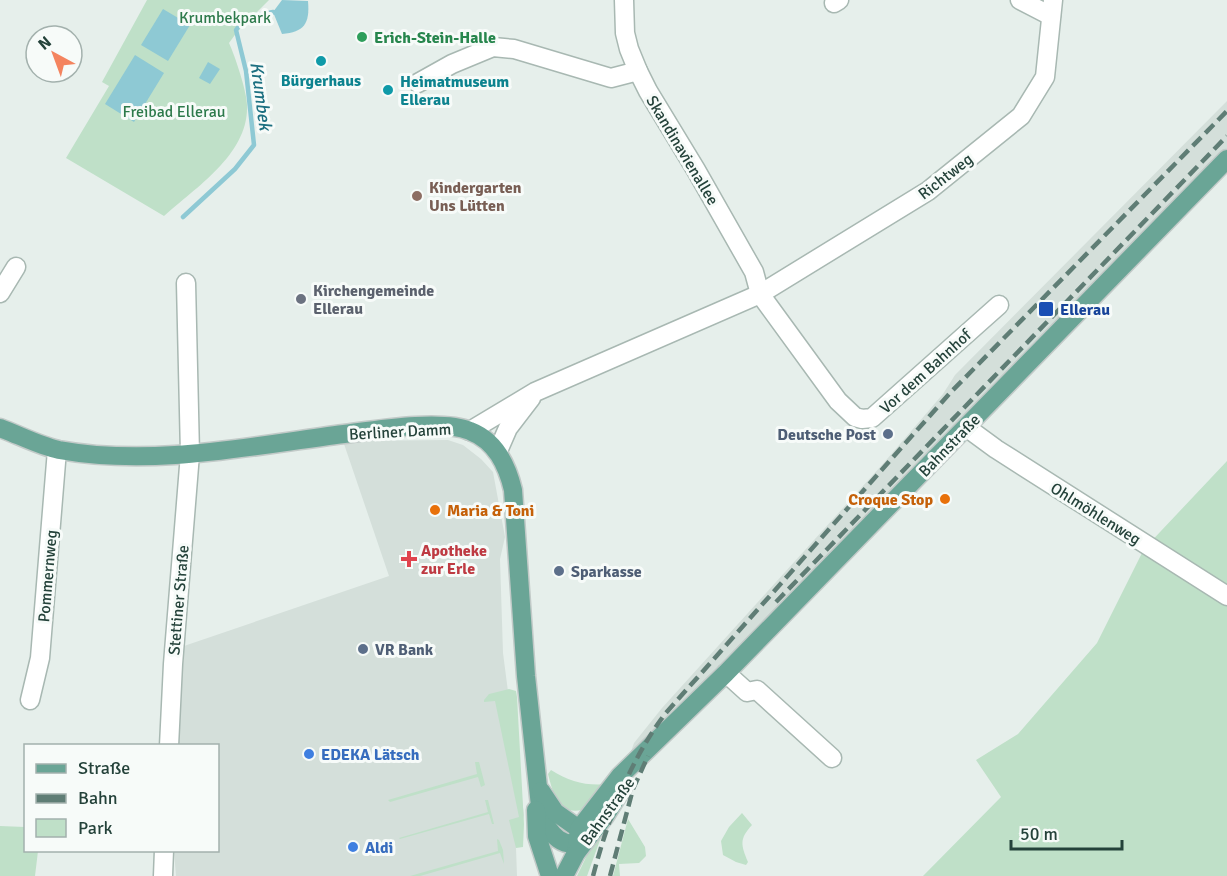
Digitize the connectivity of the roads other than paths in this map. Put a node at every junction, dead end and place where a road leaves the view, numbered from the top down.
1 (624, 0) edge
2 (1020, 0) edge
3 (1052, 8) edge
4 (638, 70) junction
5 (418, 83) dead end
6 (1227, 159) edge
7 (16, 267) dead end
8 (186, 283) dead end
9 (0, 293) edge
10 (760, 294) junction
11 (999, 305) dead end
12 (536, 392) junction
13 (966, 427) junction
14 (0, 428) edge
15 (470, 431) junction
16 (57, 450) junction
17 (498, 451) junction
18 (190, 454) junction
19 (1227, 596) edge
20 (726, 673) junction
21 (30, 700) dead end
22 (169, 744) edge
23 (832, 758) dead end
24 (537, 784) junction
25 (580, 841) junction
26 (164, 852) edge
27 (163, 876) edge
28 (550, 876) edge
29 (564, 876) edge

1 - 4 street, Skandinavienallee
2 - 3 street
3 - 10 street, Richtweg
4 - 5 street
4 - 10 street, Skandinavienallee
6 - 13 main road, Bahnstraße
7 - 9 street
8 - 18 street, Stettiner Straße
10 - 11 street, Vor dem Bahnhof
10 - 12 street, Richtweg
12 - 15 street, Richtweg
12 - 17 street
13 - 19 street, Ohlmöhlenweg
13 - 20 main road, Bahnstraße
14 - 16 main road, Berliner Damm
15 - 17 main road, Berliner Damm
15 - 18 main road, Berliner Damm
16 - 18 main road, Berliner Damm
16 - 21 street, Pommernweg
17 - 24 main road, Berliner Damm
18 - 22 street, Stettiner Straße
20 - 23 street
20 - 25 main road, Bahnstraße
24 - 25 main road, Berliner Damm
24 - 28 main road
25 - 29 main road, Bahnstraße
26 - 27 street

